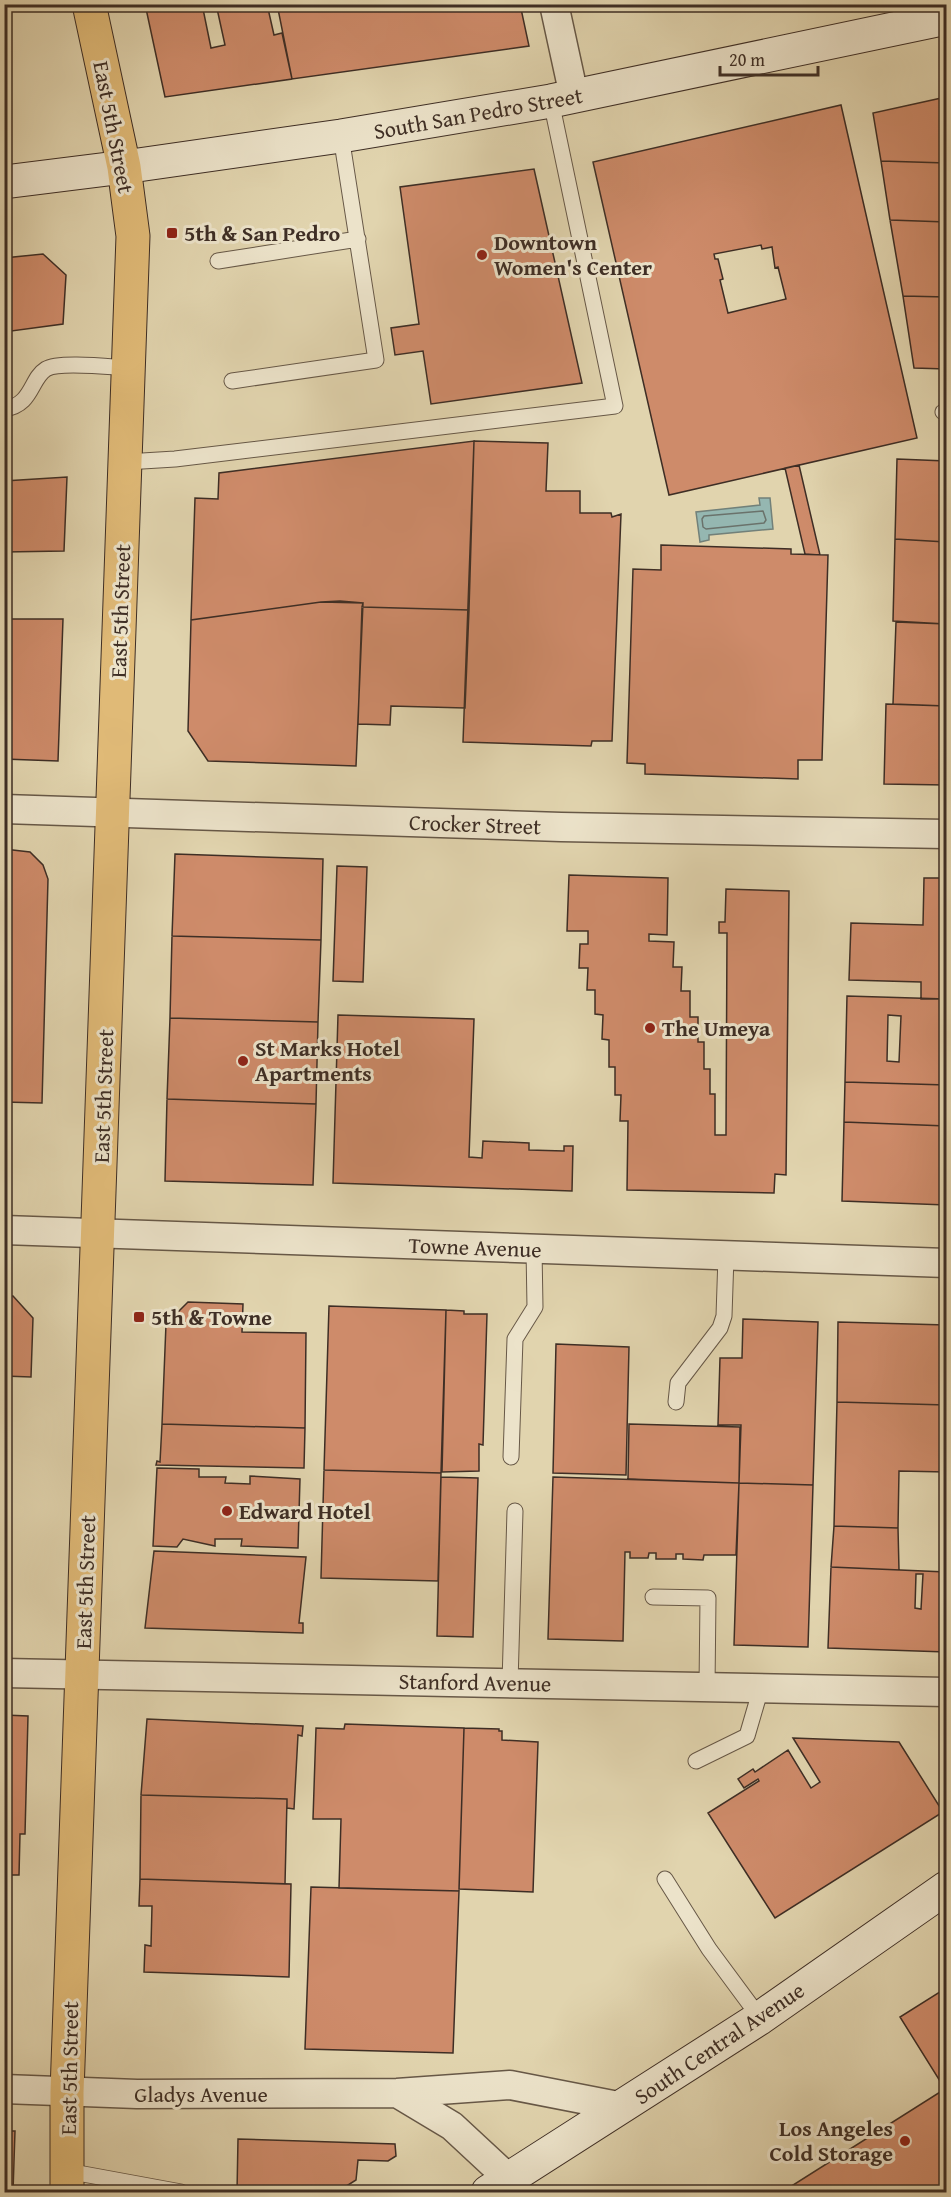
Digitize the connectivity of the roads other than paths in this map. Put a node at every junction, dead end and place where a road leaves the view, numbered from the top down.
1 (89, 4) edge
2 (554, 4) edge
3 (946, 18) edge
4 (562, 99) junction
5 (341, 136) junction
6 (124, 167) junction
7 (4, 182) edge
8 (358, 239) junction
9 (218, 261) dead end
10 (129, 368) junction
11 (232, 381) dead end
12 (4, 409) edge
13 (126, 462) junction
14 (4, 809) edge
15 (113, 812) junction
16 (946, 834) edge
17 (4, 1230) edge
18 (98, 1234) junction
19 (534, 1249) junction
20 (726, 1256) junction
21 (946, 1263) edge
22 (676, 1402) dead end
23 (512, 1457) dead end
24 (515, 1510) dead end
25 (653, 1597) dead end
26 (4, 1673) edge
27 (82, 1675) junction
28 (510, 1683) junction
29 (707, 1687) junction
30 (761, 1688) junction
31 (946, 1692) edge
32 (696, 1761) dead end
33 (665, 1879) dead end
34 (946, 1888) edge
35 (760, 2018) junction
36 (4, 2089) edge
37 (67, 2092) junction
38 (398, 2093) junction
39 (623, 2107) junction
40 (67, 2182) edge
41 (499, 2186) edge
42 (182, 2193) edge

1 - 6 main road, East 5th Street
2 - 4 street
3 - 4 main road, South San Pedro Street
4 - 5 main road, South San Pedro Street
4 - 13 lane
5 - 6 main road, South San Pedro Street
5 - 8 lane
6 - 7 main road, South San Pedro Street
6 - 10 main road, East 5th Street
8 - 9 lane
8 - 11 lane
10 - 12 lane
10 - 13 main road, East 5th Street
13 - 15 main road, East 5th Street
14 - 15 street, Crocker Street
15 - 16 street, Crocker Street
15 - 18 main road, East 5th Street
17 - 18 street, Towne Avenue
18 - 19 street, Towne Avenue
18 - 27 main road, East 5th Street
19 - 20 street, Towne Avenue
19 - 23 lane
20 - 21 street, Towne Avenue
20 - 22 lane
24 - 28 lane
25 - 29 lane
26 - 27 street, Stanford Avenue
27 - 28 street, Stanford Avenue
27 - 37 main road, East 5th Street
28 - 29 street, Stanford Avenue
29 - 30 street, Stanford Avenue
30 - 31 street, Stanford Avenue
30 - 32 lane
33 - 35 lane
34 - 35 main road, South Central Avenue
35 - 39 main road, South Central Avenue
36 - 37 street, Gladys Avenue
37 - 38 street, Gladys Avenue
37 - 40 main road, East 5th Street
38 - 39 street, Gladys Avenue
38 - 41 street
39 - 41 main road, South Central Avenue
40 - 42 lane

